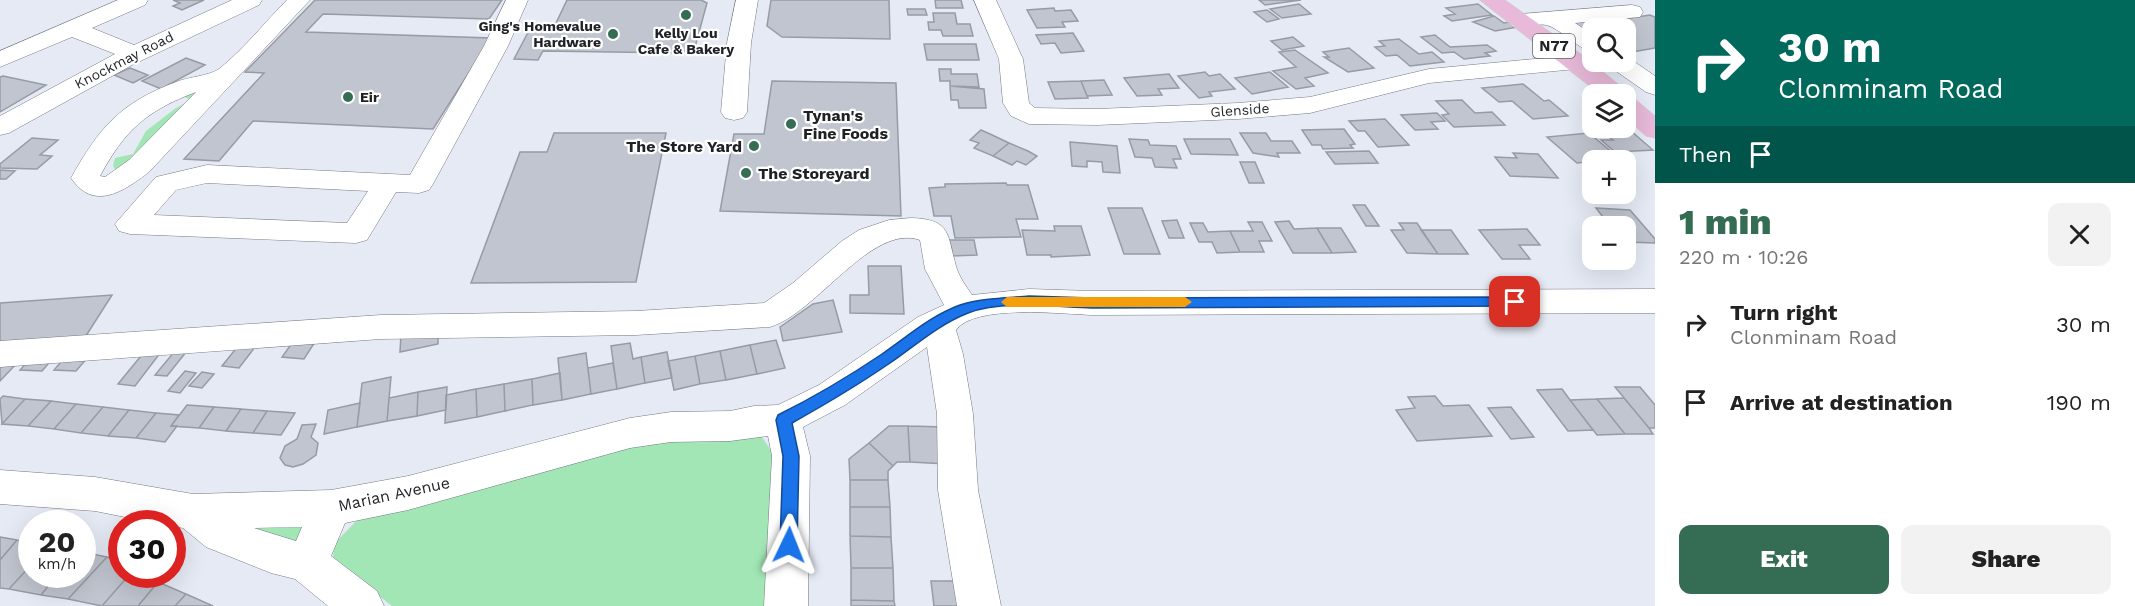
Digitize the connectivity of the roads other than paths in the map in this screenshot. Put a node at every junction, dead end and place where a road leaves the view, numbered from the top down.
1 (137, 0) edge
2 (299, 0) edge
3 (517, 0) edge
4 (747, 0) edge
5 (985, 0) edge
6 (1491, 0) edge
7 (245, 3) edge
8 (1655, 5) edge
9 (1554, 6) edge
10 (1638, 6) edge
11 (282, 18) junction
12 (1520, 21) junction
13 (72, 28) junction
14 (1582, 51) edge
15 (1582, 53) edge
16 (134, 54) junction
17 (1582, 54) edge
18 (0, 60) edge
19 (226, 76) junction
20 (1639, 110) edge
21 (734, 112) dead end
22 (0, 127) edge
23 (1655, 130) edge
24 (388, 182) junction
25 (1655, 301) edge
26 (954, 313) junction
27 (0, 354) edge
28 (783, 420) junction
29 (0, 487) edge
30 (331, 508) junction
31 (194, 512) junction
32 (307, 563) junction
33 (362, 606) edge
34 (786, 606) edge
35 (979, 606) edge

1 - 13 street
2 - 11 street
3 - 24 street
4 - 21 street
5 - 17 street, Glenside
6 - 12 main road, N77
7 - 11 street
7 - 16 street, Knockmay Road
8 - 10 street
9 - 10 street
9 - 12 street
9 - 14 street
11 - 19 street
12 - 15 main road, N77
13 - 16 street
13 - 18 street
16 - 22 street, Knockmay Road
19 - 19 street
20 - 23 main road
24 - 24 street
25 - 26 street
26 - 27 street
26 - 28 street
26 - 35 street
28 - 30 street, Marian Avenue
28 - 34 street
29 - 31 street, Marian Avenue
30 - 31 street, Marian Avenue
30 - 32 street
31 - 32 street
32 - 33 street

